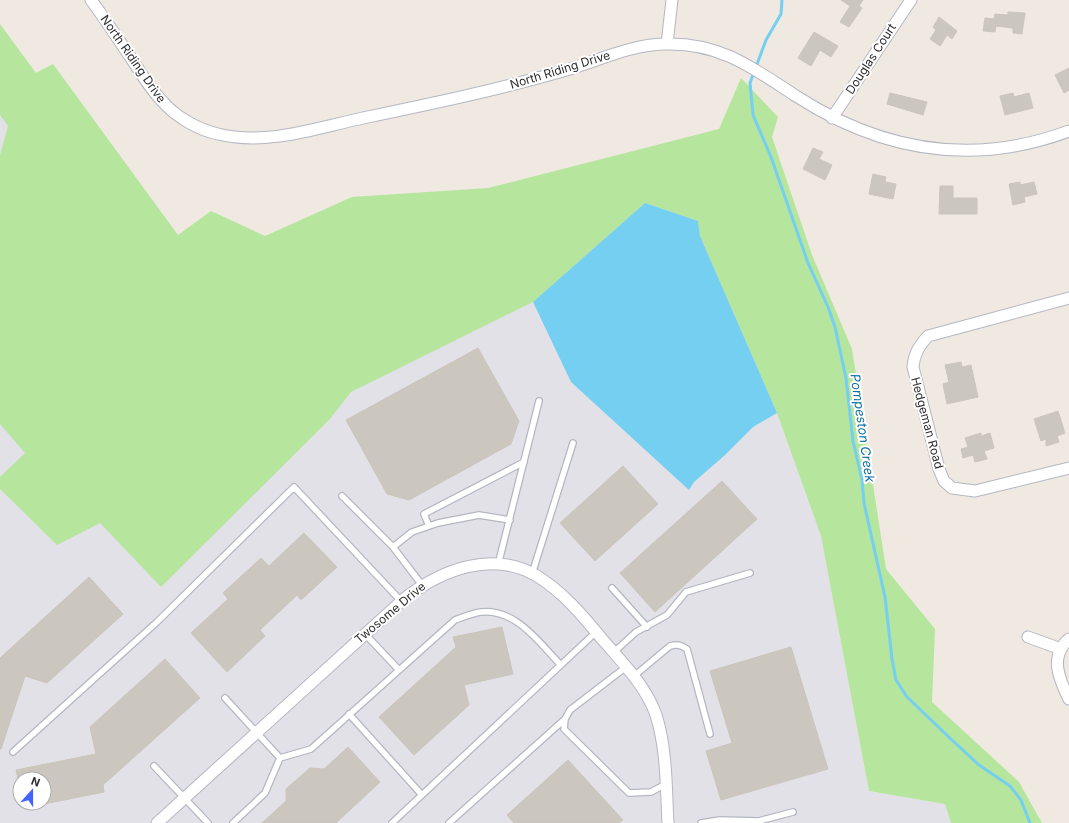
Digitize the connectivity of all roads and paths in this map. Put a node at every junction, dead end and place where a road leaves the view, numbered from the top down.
1 (92, 0) edge
2 (672, 0) edge
3 (911, 0) edge
4 (668, 44) junction
5 (832, 118) junction
6 (1069, 131) edge
7 (1069, 298) edge
8 (539, 401) dead end
9 (573, 443) dead end
10 (524, 462) junction
11 (1069, 468) edge
12 (342, 496) dead end
13 (510, 520) junction
14 (429, 526) junction
15 (393, 548) junction
16 (498, 565) junction
17 (750, 573) dead end
18 (532, 574) junction
19 (422, 585) junction
20 (612, 588) dead end
21 (401, 601) junction
22 (647, 627) junction
23 (596, 632) junction
24 (364, 634) junction
25 (1028, 637) dead end
26 (1069, 639) edge
27 (1061, 649) junction
28 (614, 652) junction
29 (561, 665) junction
30 (626, 667) junction
31 (399, 670) junction
32 (634, 676) junction
33 (225, 698) dead end
34 (1069, 699) edge
35 (349, 714) junction
36 (565, 718) junction
37 (256, 731) junction
38 (710, 734) dead end
39 (13, 752) dead end
40 (280, 758) junction
41 (154, 766) dead end
42 (666, 784) junction
43 (422, 795) junction
44 (184, 798) junction
45 (793, 812) dead end
46 (157, 823) edge
47 (208, 823) edge
48 (233, 823) edge
49 (392, 823) edge
50 (448, 823) edge
51 (668, 823) edge
52 (701, 823) edge

1 - 4 street, North Riding Drive
2 - 4 street
3 - 5 street, Douglas Court
4 - 5 street, North Riding Drive
5 - 6 street, North Riding Drive
7 - 11 street, Hedgeman Road
8 - 10 lane
9 - 18 lane
10 - 13 lane
10 - 14 lane
12 - 15 lane
13 - 14 lane
13 - 16 lane
14 - 15 lane
15 - 19 lane
16 - 18 street, Twosome Drive
16 - 19 street, Twosome Drive
17 - 22 lane
18 - 23 street, Twosome Drive
19 - 21 street, Twosome Drive
20 - 22 lane
21 - 24 street, Twosome Drive
21 - 39 lane
22 - 28 lane
23 - 28 street, Twosome Drive
23 - 29 lane
24 - 31 lane
24 - 37 street, Twosome Drive
25 - 27 street
26 - 27 street
27 - 34 street
28 - 30 street, Twosome Drive
29 - 31 lane
29 - 43 lane
30 - 32 street, Twosome Drive
30 - 36 lane
31 - 35 lane
32 - 38 lane
32 - 42 street, Twosome Drive
33 - 37 lane
35 - 40 lane
35 - 43 lane
36 - 42 lane
36 - 50 lane
37 - 40 lane
37 - 44 street, Twosome Drive
40 - 48 lane
41 - 44 lane
42 - 51 street, Twosome Drive
43 - 49 lane
44 - 46 street, Twosome Drive
44 - 47 lane
45 - 52 lane

